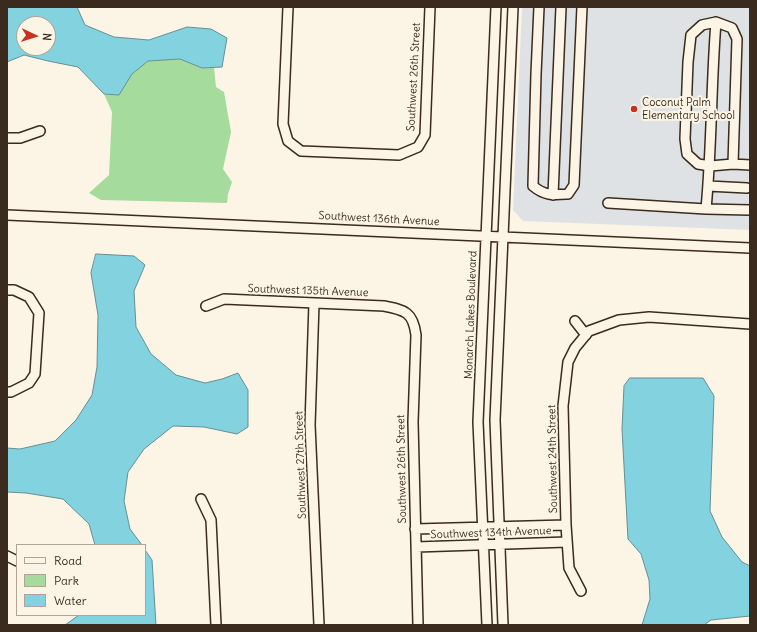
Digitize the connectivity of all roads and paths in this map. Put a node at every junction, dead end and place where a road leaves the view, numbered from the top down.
1 (288, 7) edge
2 (430, 7) edge
3 (496, 7) edge
4 (513, 7) edge
5 (539, 7) edge
6 (561, 7) edge
7 (582, 7) edge
8 (716, 22) junction
9 (40, 130) dead end
10 (7, 138) edge
11 (733, 164) junction
12 (750, 165) edge
13 (710, 166) junction
14 (708, 186) junction
15 (747, 188) dead end
16 (553, 195) junction
17 (608, 203) dead end
18 (706, 209) junction
19 (750, 210) edge
20 (7, 215) edge
21 (486, 236) junction
22 (502, 236) junction
23 (750, 248) edge
24 (7, 290) edge
25 (314, 304) junction
26 (206, 306) dead end
27 (409, 315) joint
28 (575, 321) dead end
29 (750, 324) edge
30 (587, 333) junction
31 (7, 392) edge
32 (201, 500) dead end
33 (566, 525) junction
34 (500, 527) junction
35 (483, 528) junction
36 (415, 529) junction
37 (567, 542) junction
38 (500, 544) junction
39 (483, 545) junction
40 (416, 547) junction
41 (7, 556) edge
42 (16, 560) edge
43 (581, 591) dead end
44 (216, 625) edge
45 (318, 625) edge
46 (418, 625) edge
47 (487, 625) edge
48 (503, 625) edge

1 - 2 street, Southwest 26th Street
3 - 21 street, Monarch Lakes Boulevard
4 - 22 street
5 - 16 street
6 - 16 street
7 - 16 street
8 - 11 street
8 - 13 street
8 - 13 street
9 - 10 street
11 - 12 street
11 - 13 street
13 - 14 street
14 - 15 street
14 - 18 street
17 - 18 street
18 - 19 street
20 - 21 street, Southwest 136th Avenue
21 - 22 street, Southwest 136th Avenue
21 - 35 street, Monarch Lakes Boulevard
22 - 23 street, Southwest 136th Avenue
22 - 34 street
24 - 31 street
25 - 26 street, Southwest 135th Avenue
25 - 27 street, Southwest 135th Avenue
25 - 45 street, Southwest 27th Street
27 - 36 street, Southwest 26th Street
28 - 30 street
29 - 30 street
30 - 33 street, Southwest 24th Street
32 - 44 street
33 - 34 street, Southwest 134th Avenue
33 - 37 street, Southwest 24th Street
34 - 35 street, Southwest 134th Avenue
34 - 38 street
35 - 36 street, Southwest 134th Avenue
35 - 39 street, Monarch Lakes Boulevard
36 - 40 street, Southwest 26th Street
37 - 38 street, Southwest 134th Avenue
37 - 43 street, Southwest 24th Street
38 - 39 street, Southwest 134th Avenue
38 - 48 street
39 - 40 street, Southwest 134th Avenue
39 - 47 street, Monarch Lakes Boulevard
40 - 46 street, Southwest 26th Street
41 - 42 street

